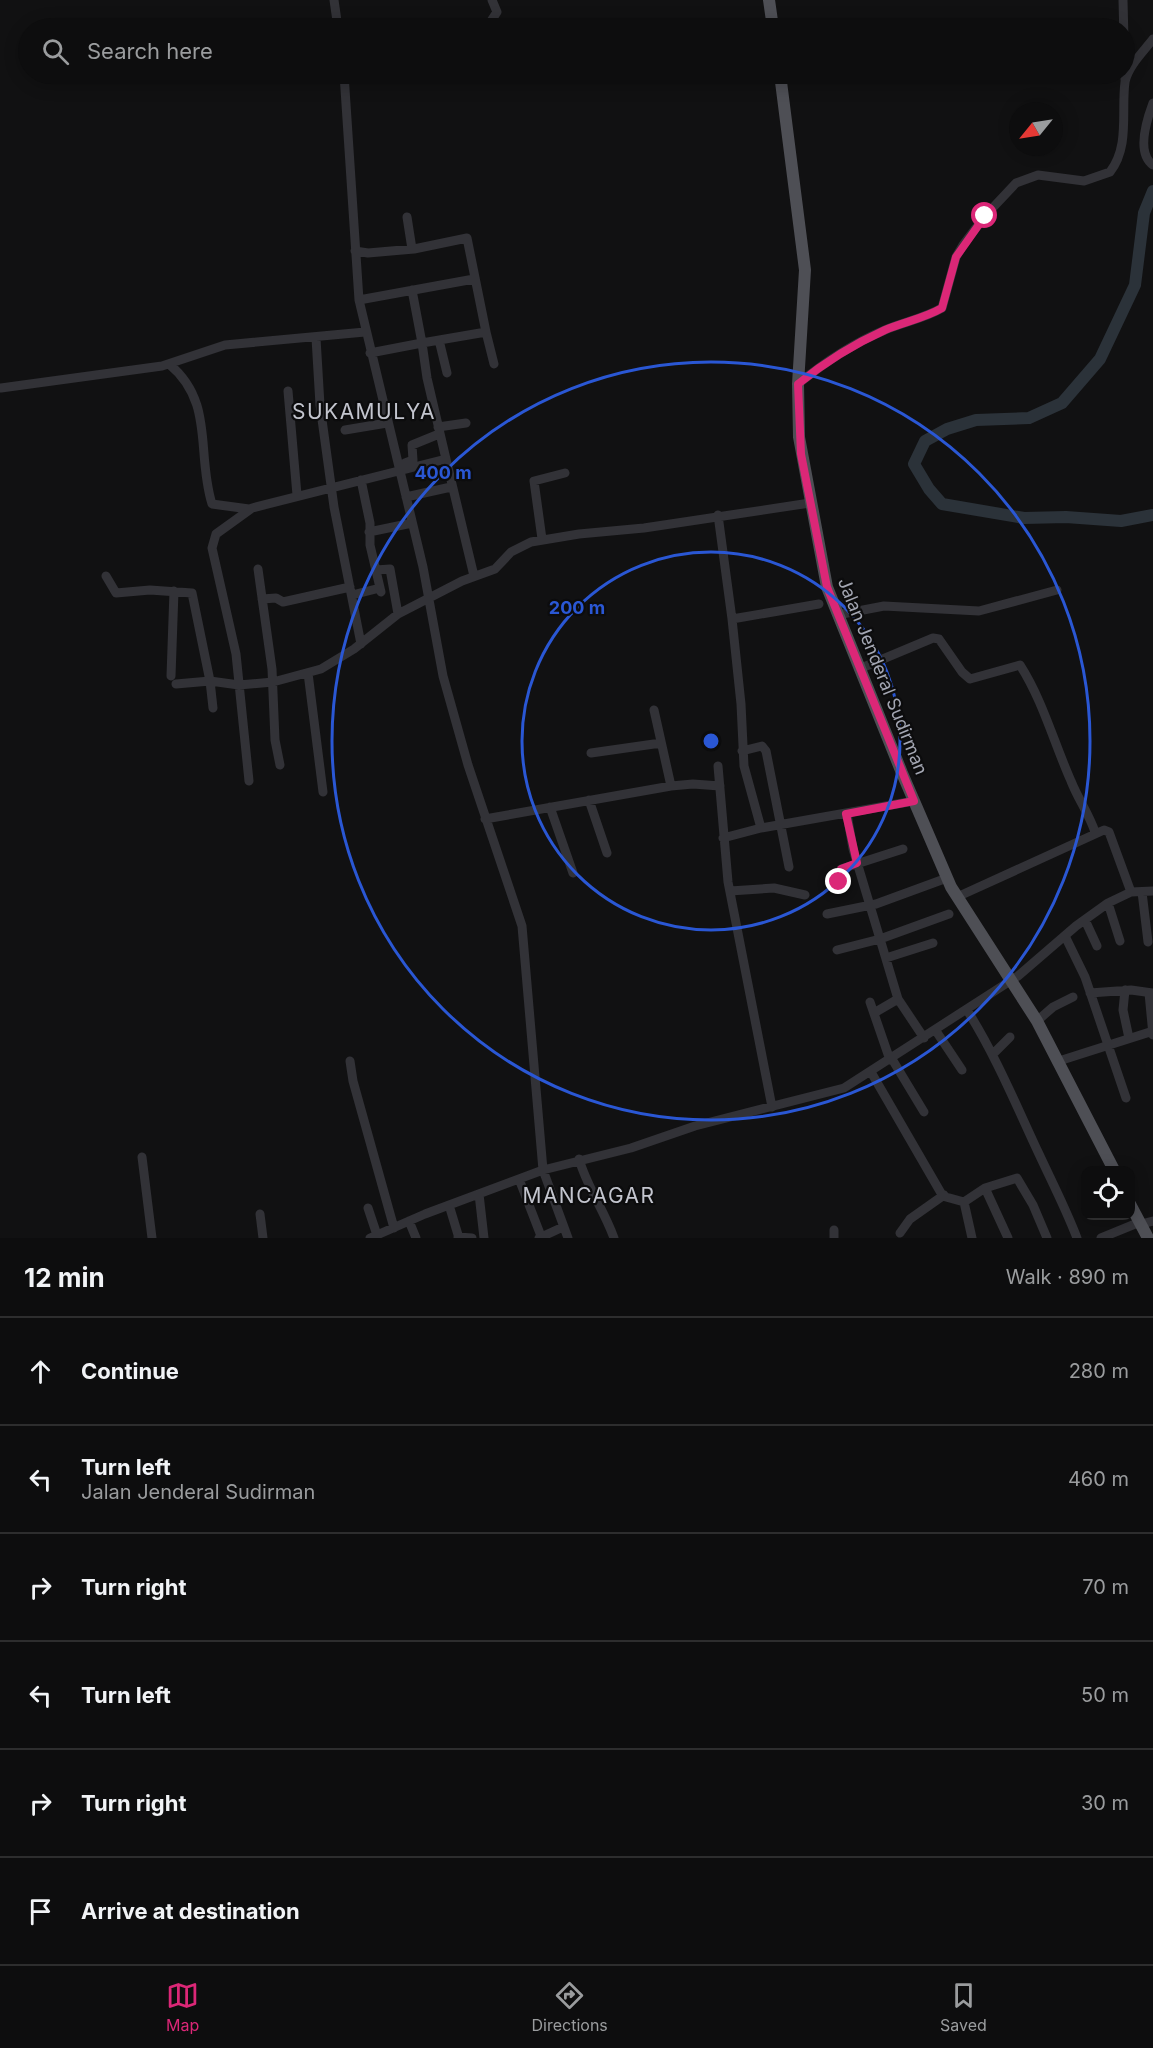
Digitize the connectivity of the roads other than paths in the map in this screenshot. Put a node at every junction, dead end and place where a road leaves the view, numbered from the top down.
1 (334, 0) edge
2 (492, 0) edge
3 (769, 0) edge
4 (1123, 0) edge
5 (337, 18) edge
6 (493, 18) edge
7 (772, 18) edge
8 (1123, 18) edge
9 (1153, 39) edge
10 (1135, 62) edge
11 (345, 84) edge
12 (781, 84) edge
13 (1125, 84) edge
14 (1153, 103) edge
15 (1153, 165) edge
16 (407, 217) dead end
17 (411, 249) junction
18 (355, 251) junction
19 (474, 279) junction
20 (412, 290) junction
21 (358, 300) junction
22 (365, 332) junction
23 (486, 332) junction
24 (316, 338) junction
25 (439, 340) junction
26 (422, 343) junction
27 (370, 353) junction
28 (169, 364) junction
29 (494, 364) dead end
30 (447, 373) dead end
31 (798, 384) junction
32 (1, 388) edge
33 (288, 391) dead end
34 (387, 423) junction
35 (466, 423) dead end
36 (345, 430) dead end
37 (439, 430) junction
38 (446, 459) junction
39 (401, 470) junction
40 (565, 473) dead end
41 (361, 480) junction
42 (332, 486) junction
43 (451, 487) junction
44 (297, 495) junction
45 (406, 497) junction
46 (810, 503) junction
47 (249, 509) junction
48 (718, 516) junction
49 (412, 523) junction
50 (369, 532) junction
51 (542, 539) junction
52 (258, 569) dead end
53 (376, 570) junction
54 (106, 576) dead end
55 (474, 576) junction
56 (1057, 590) dead end
57 (174, 591) junction
58 (351, 591) junction
59 (429, 598) junction
60 (262, 599) junction
61 (819, 604) dead end
62 (398, 614) junction
63 (837, 615) junction
64 (732, 619) junction
65 (361, 644) junction
66 (859, 669) junction
67 (308, 673) junction
68 (210, 681) junction
69 (273, 682) junction
70 (239, 685) junction
71 (213, 708) dead end
72 (654, 710) dead end
73 (661, 743) junction
74 (742, 751) junction
75 (591, 753) dead end
76 (280, 765) dead end
77 (718, 766) dead end
78 (249, 781) dead end
79 (671, 786) junction
80 (720, 786) junction
81 (323, 792) dead end
82 (589, 800) junction
83 (914, 801) junction
84 (550, 807) junction
85 (846, 814) junction
86 (485, 819) junction
87 (779, 825) junction
88 (761, 828) junction
89 (1095, 832) junction
90 (723, 837) junction
91 (903, 849) dead end
92 (607, 853) dead end
93 (857, 863) junction
94 (789, 867) dead end
95 (573, 873) dead end
96 (947, 878) junction
97 (836, 883) dead end
98 (730, 891) junction
99 (1153, 891) edge
100 (1131, 892) junction
101 (1142, 892) junction
102 (805, 895) dead end
103 (957, 897) junction
104 (1108, 903) junction
105 (870, 904) junction
106 (827, 914) dead end
107 (950, 914) dead end
108 (1085, 920) junction
109 (1065, 936) junction
110 (880, 939) junction
111 (1120, 941) dead end
112 (1148, 942) dead end
113 (933, 943) dead end
114 (1097, 946) dead end
115 (837, 950) dead end
116 (886, 958) junction
117 (1012, 980) junction
118 (1125, 990) junction
119 (1089, 991) junction
120 (1151, 993) edge
121 (1073, 997) dead end
122 (898, 999) junction
123 (870, 1002) dead end
124 (967, 1010) junction
125 (874, 1013) junction
126 (1034, 1018) junction
127 (936, 1031) junction
128 (1153, 1032) edge
129 (1010, 1037) dead end
130 (924, 1038) junction
131 (1129, 1038) junction
132 (1109, 1045) junction
133 (992, 1050) junction
134 (891, 1060) junction
135 (350, 1061) dead end
136 (1059, 1061) junction
137 (962, 1070) dead end
138 (871, 1072) junction
139 (1126, 1098) dead end
140 (772, 1107) junction
141 (924, 1112) dead end
142 (142, 1156) dead end
143 (579, 1159) junction
144 (1112, 1166) edge
145 (543, 1170) junction
146 (519, 1179) junction
147 (985, 1188) junction
148 (479, 1194) junction
149 (944, 1195) junction
150 (964, 1202) junction
151 (449, 1205) junction
152 (368, 1208) dead end
153 (1135, 1209) edge
154 (260, 1214) dead end
155 (409, 1221) junction
156 (1145, 1223) edge
157 (563, 1227) junction
158 (394, 1228) junction
159 (900, 1233) dead end
160 (540, 1235) edge
161 (373, 1237) edge
162 (152, 1238) edge
163 (263, 1238) edge
164 (416, 1238) edge
165 (458, 1238) edge
166 (472, 1238) edge
167 (484, 1238) edge
168 (568, 1238) edge
169 (614, 1238) edge
170 (972, 1238) edge
171 (1008, 1238) edge
172 (1047, 1238) edge
173 (1077, 1238) edge
174 (1101, 1238) edge
175 (1148, 1238) edge

1 - 5 street
2 - 6 street
3 - 7 main road
4 - 8 street
9 - 10 street
11 - 18 street
12 - 31 main road, Jalan Jenderal Sudirman
13 - 31 street
14 - 15 street
16 - 17 street
17 - 18 street
17 - 19 street
18 - 21 street
19 - 20 street
19 - 23 street
20 - 21 street
20 - 26 street
21 - 22 street
22 - 24 street
22 - 27 street
23 - 25 street
23 - 29 street
24 - 28 street
24 - 42 street
25 - 26 street
25 - 30 street
26 - 27 street
26 - 37 street
27 - 34 street
28 - 32 street
28 - 47 street
31 - 46 main road, Jalan Jenderal Sudirman
33 - 44 street
34 - 36 street
34 - 39 street
35 - 37 street
37 - 38 street
37 - 39 street
38 - 39 street
38 - 43 street
39 - 41 street
39 - 45 street
40 - 51 street
41 - 42 street
41 - 50 street
42 - 44 street
42 - 58 street
43 - 45 street
43 - 55 street
44 - 47 street
45 - 49 street
46 - 48 street
46 - 63 main road, Jalan Jenderal Sudirman
47 - 70 street
48 - 51 street
48 - 64 street
49 - 50 street
49 - 59 street
50 - 53 street
51 - 55 street
52 - 60 street
53 - 58 street
53 - 62 street
54 - 57 street
55 - 59 street
56 - 63 street
57 - 68 street
57 - 68 street
58 - 60 street
58 - 65 street
59 - 62 street
59 - 86 street
60 - 69 street
61 - 64 street
62 - 65 street
63 - 66 main road, Jalan Jenderal Sudirman
64 - 74 street
65 - 67 street
66 - 83 main road, Jalan Jenderal Sudirman
66 - 89 street
67 - 69 street
67 - 81 street
68 - 70 street
68 - 71 street
69 - 70 street
69 - 76 street
70 - 78 street
72 - 73 street
73 - 75 street
73 - 79 street
74 - 87 street
74 - 88 street
77 - 80 street
79 - 80 street
79 - 82 street
80 - 90 street
82 - 84 street
82 - 92 street
83 - 85 street
83 - 87 street
83 - 96 main road, Jalan Jenderal Sudirman
84 - 86 street
84 - 95 street
85 - 87 street
85 - 93 street
86 - 145 street
87 - 88 street
87 - 94 street
88 - 90 street
89 - 100 street
89 - 103 street
90 - 98 street
91 - 93 street
93 - 97 street
93 - 105 street
96 - 103 main road, Jalan Jenderal Sudirman
96 - 105 street
98 - 102 street
98 - 140 street
99 - 101 street
100 - 101 street
100 - 104 street
101 - 112 street
103 - 117 main road, Jalan Jenderal Sudirman
104 - 108 street
104 - 111 street
105 - 106 street
105 - 110 street
107 - 110 street
108 - 109 street
108 - 114 street
109 - 117 street
109 - 119 street
110 - 115 street
110 - 116 street
113 - 116 street
116 - 122 street
117 - 124 street
117 - 126 main road, Jalan Jenderal Sudirman
118 - 119 street
118 - 120 street
118 - 131 street
119 - 132 street
120 - 128 street
121 - 126 street
122 - 125 street
122 - 130 street
123 - 125 street
124 - 127 street
124 - 133 street
125 - 134 street
126 - 136 main road, Jalan Jenderal Sudirman
127 - 130 street
127 - 137 street
128 - 131 street
129 - 133 street
130 - 134 street
131 - 132 street
132 - 136 street
132 - 139 street
133 - 173 street
134 - 138 street
134 - 141 street
135 - 158 street
136 - 144 main road, Jalan Jenderal Sudirman
138 - 140 street
138 - 149 street
140 - 143 street
142 - 162 street
143 - 145 street
143 - 169 street
145 - 146 street
145 - 157 street
146 - 148 street
146 - 160 street
147 - 150 street
147 - 171 street
147 - 172 street
148 - 151 street
148 - 167 street
149 - 150 street
149 - 159 street
150 - 170 street
151 - 155 street
151 - 165 street
152 - 161 street
153 - 156 main road
154 - 163 street
155 - 158 street
155 - 164 street
156 - 174 street
156 - 175 main road
157 - 160 street
157 - 168 street
158 - 161 street
165 - 166 street

